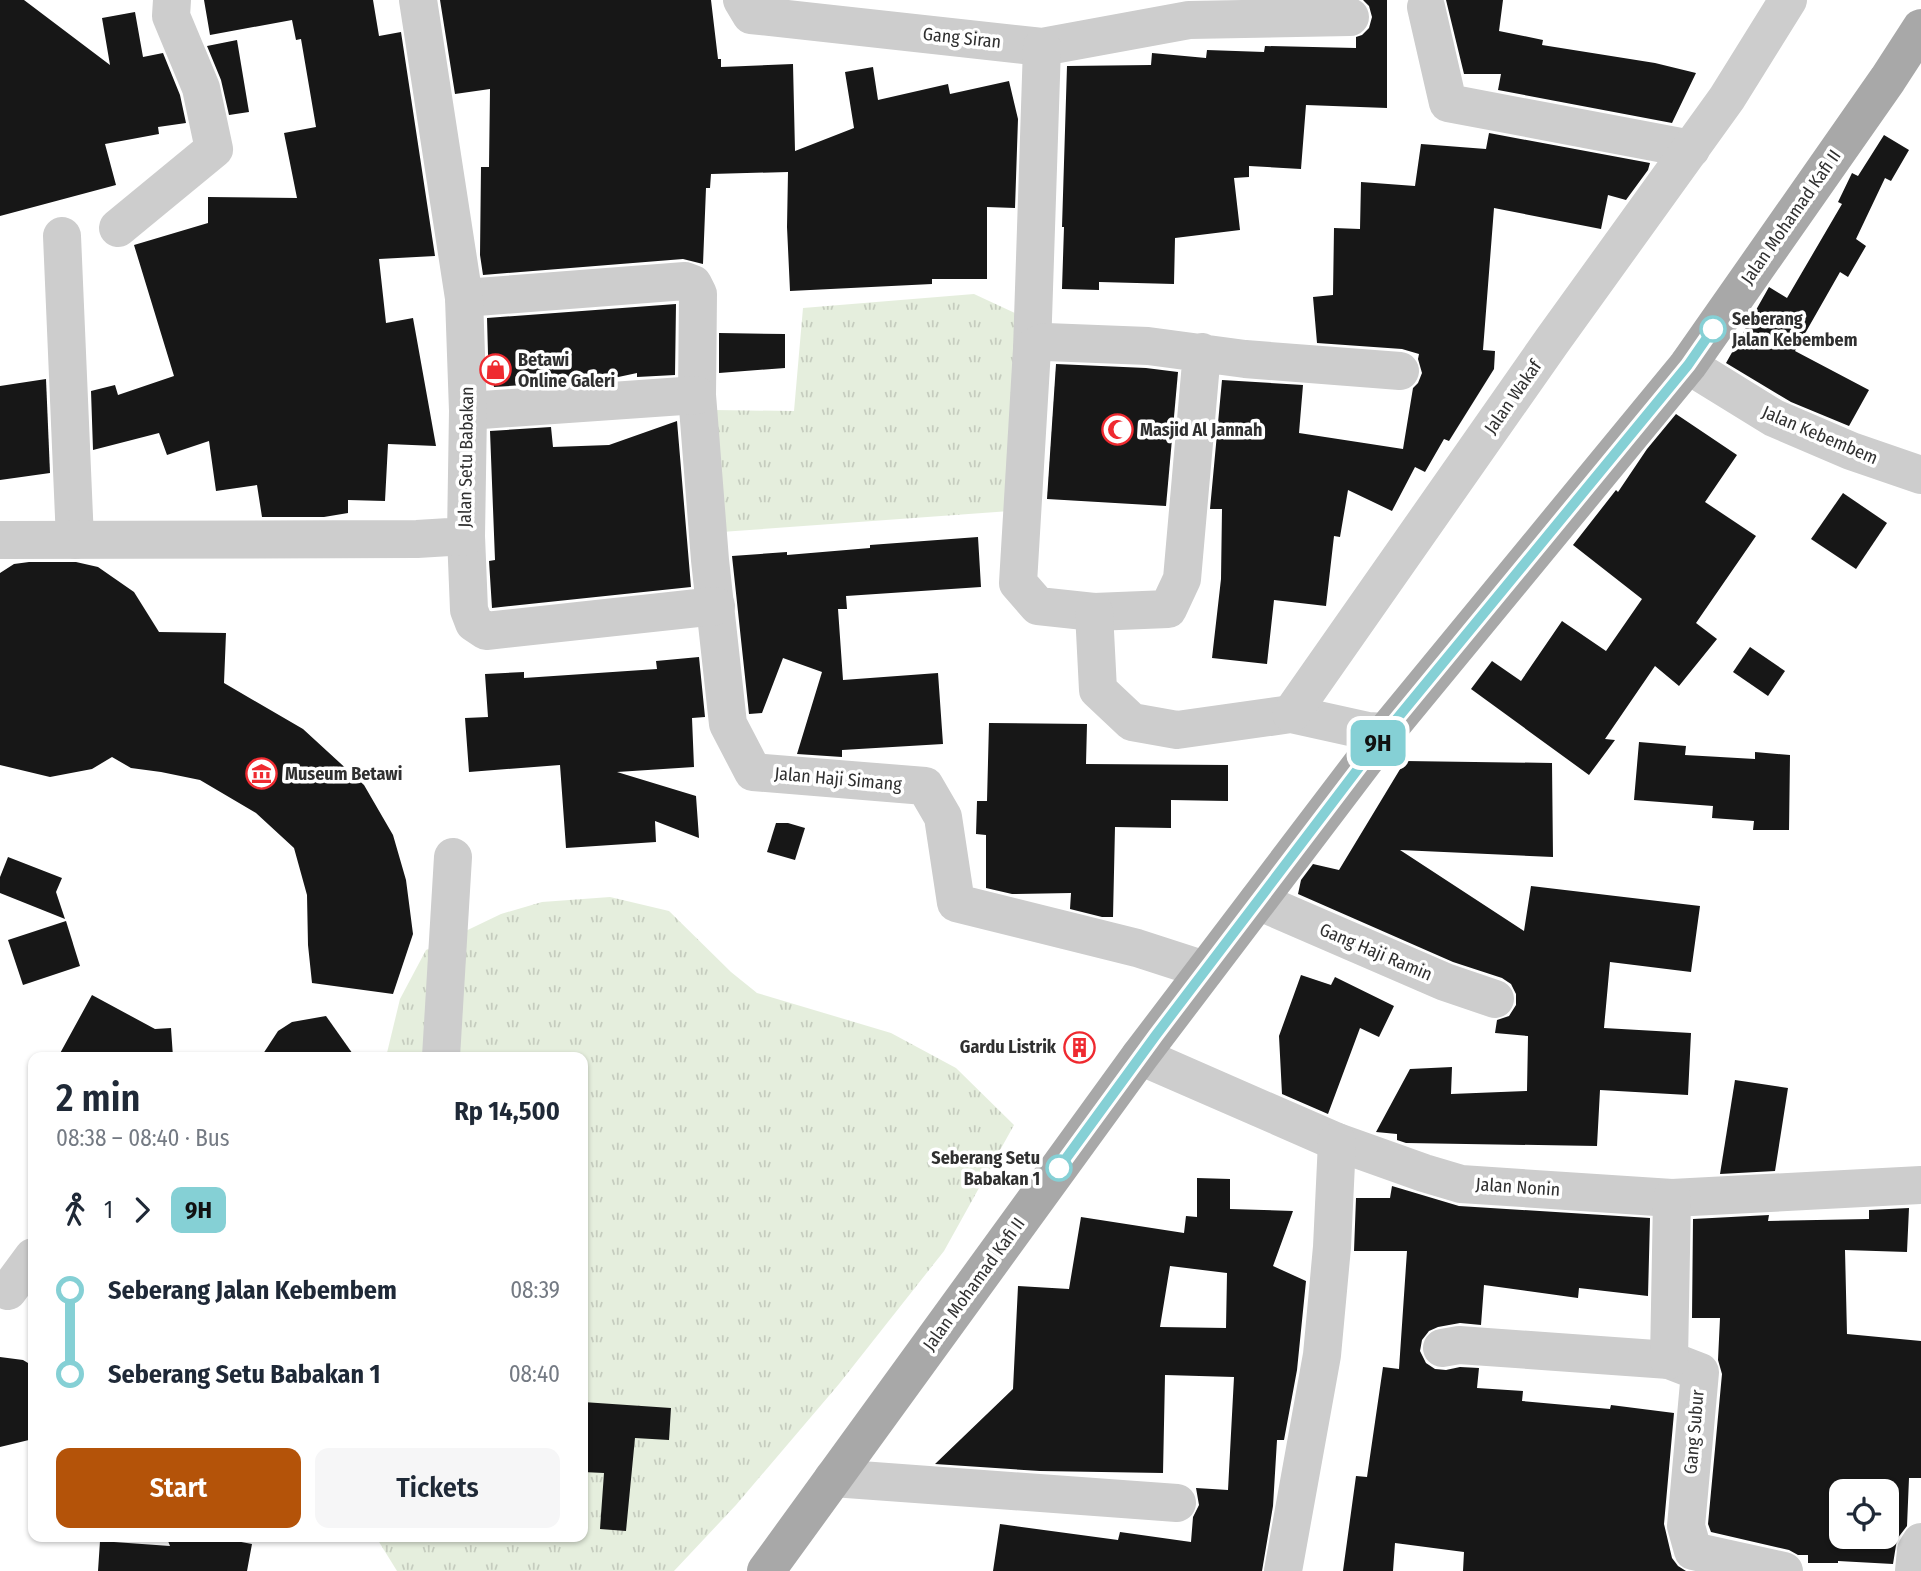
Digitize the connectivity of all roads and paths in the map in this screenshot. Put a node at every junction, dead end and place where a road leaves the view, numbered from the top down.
1 (172, 0) edge
2 (418, 0) edge
3 (742, 0) edge
4 (1788, 0) edge
5 (1426, 6) dead end
6 (1190, 10) edge
7 (1350, 17) dead end
8 (1921, 28) edge
9 (1042, 47) junction
10 (1690, 149) junction
11 (118, 228) dead end
12 (62, 236) dead end
13 (464, 299) junction
14 (1032, 349) junction
15 (1202, 352) junction
16 (1688, 365) junction
17 (1401, 371) dead end
18 (697, 395) junction
19 (468, 411) junction
20 (1921, 475) edge
21 (466, 536) junction
22 (0, 540) edge
23 (75, 540) junction
24 (716, 606) junction
25 (1094, 612) junction
26 (1300, 716) junction
27 (1377, 732) junction
28 (453, 857) dead end
29 (1258, 901) junction
30 (1190, 965) junction
31 (1496, 999) dead end
32 (441, 1052) edge
33 (1140, 1056) junction
34 (1337, 1142) junction
35 (1921, 1185) edge
36 (1672, 1198) junction
37 (28, 1267) edge
38 (14, 1296) edge
39 (1442, 1348) dead end
40 (1669, 1360) junction
41 (833, 1478) junction
42 (1177, 1503) dead end
43 (1921, 1542) edge
44 (766, 1571) edge
45 (1283, 1571) edge
46 (1784, 1571) edge
47 (1914, 1571) edge

1 - 11 street
2 - 13 street, Jalan Setu Babakan
3 - 9 street, Gang Siran
4 - 10 street, Jalan Wakaf
5 - 10 street
6 - 7 street, Gang Siran
6 - 9 street, Gang Siran
8 - 16 main road, Jalan Mohamad Kafi II
9 - 14 street
10 - 26 street, Jalan Wakaf
12 - 23 street
13 - 18 street, Jalan Haji Simang
13 - 19 street, Jalan Setu Babakan
14 - 15 street
14 - 25 street
15 - 17 street
15 - 25 street
16 - 20 street, Jalan Kebembem
16 - 27 main road, Jalan Mohamad Kafi II
18 - 19 street
18 - 24 street, Jalan Haji Simang
19 - 21 street, Jalan Setu Babakan
21 - 23 street, Jalan Setu Babakan
21 - 24 street
22 - 23 street, Jalan Setu Babakan
24 - 30 street, Jalan Haji Simang
25 - 26 street
26 - 27 street
27 - 29 main road, Jalan Mohamad Kafi II
28 - 32 street
29 - 30 main road, Jalan Mohamad Kafi II
29 - 31 street, Gang Haji Ramin
30 - 33 main road, Jalan Mohamad Kafi II
33 - 34 street, Jalan Nonin
33 - 41 main road, Jalan Mohamad Kafi II
34 - 36 street, Jalan Nonin
34 - 45 street
35 - 36 street, Jalan Nonin
36 - 40 street
37 - 38 street
39 - 40 street
40 - 46 street, Gang Subur
41 - 42 street
41 - 44 main road, Jalan Mohamad Kafi II
43 - 47 street

